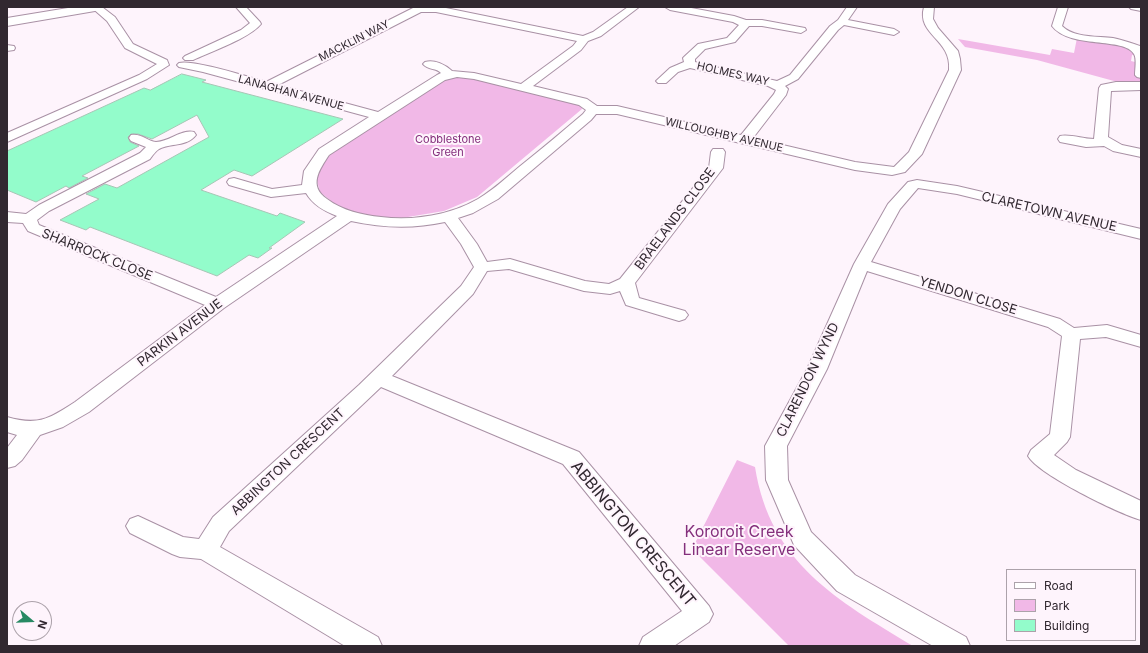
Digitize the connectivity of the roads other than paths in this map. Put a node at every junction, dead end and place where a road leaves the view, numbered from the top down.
1 (57, 7) edge
2 (96, 7) edge
3 (111, 7) edge
4 (241, 7) edge
5 (634, 7) edge
6 (670, 7) edge
7 (852, 7) edge
8 (1134, 7) edge
9 (417, 8) edge
10 (925, 8) edge
11 (1062, 8) edge
12 (1141, 8) edge
13 (7, 17) edge
14 (111, 19) junction
15 (7, 22) edge
16 (842, 22) junction
17 (744, 23) junction
18 (801, 30) dead end
19 (894, 32) dead end
20 (584, 39) junction
21 (1141, 55) edge
22 (176, 61) junction
23 (429, 64) dead end
24 (690, 64) junction
25 (450, 75) junction
26 (1141, 75) edge
27 (662, 81) dead end
28 (777, 85) junction
29 (267, 86) junction
30 (1141, 86) edge
31 (523, 88) junction
32 (592, 110) junction
33 (379, 116) junction
34 (189, 135) dead end
35 (7, 138) edge
36 (136, 138) dead end
37 (1065, 139) dead end
38 (744, 140) junction
39 (1106, 142) junction
40 (154, 146) junction
41 (718, 152) dead end
42 (1141, 153) edge
43 (905, 177) junction
44 (234, 182) dead end
45 (310, 188) junction
46 (347, 216) junction
47 (449, 216) junction
48 (7, 218) edge
49 (29, 219) junction
50 (1141, 234) edge
51 (862, 264) junction
52 (482, 267) junction
53 (626, 283) junction
54 (218, 304) junction
55 (679, 315) dead end
56 (1071, 334) junction
57 (1141, 341) edge
58 (378, 378) junction
59 (7, 424) edge
60 (33, 429) junction
61 (7, 460) edge
62 (1141, 511) edge
63 (138, 526) dead end
64 (205, 550) junction
65 (369, 646) edge
66 (652, 646) edge
67 (957, 646) edge

1 - 13 street
2 - 14 street, LANAGHAN AVENUE
2 - 15 street
3 - 14 street
4 - 22 street
5 - 20 street
6 - 17 street
7 - 16 street
8 - 12 street
9 - 20 street, MACKLIN WAY
9 - 29 street, MACKLIN WAY
10 - 43 street
11 - 21 street
14 - 22 street, LANAGHAN AVENUE
16 - 19 street
16 - 28 street
17 - 18 street
17 - 24 street, HOLMES WAY
20 - 31 street
21 - 26 street
22 - 29 street, LANAGHAN AVENUE
22 - 35 street
23 - 25 street
24 - 27 street, HOLMES WAY
24 - 28 street, HOLMES WAY
25 - 31 street
25 - 33 street
28 - 38 street, HOLMES WAY
29 - 33 street, LANAGHAN AVENUE
30 - 39 street
31 - 32 street
32 - 38 street, WILLOUGHBY AVENUE
32 - 47 street
33 - 45 street
34 - 40 street, SHARROCK CLOSE
36 - 40 street
37 - 39 street
38 - 43 street, WILLOUGHBY AVENUE
39 - 42 street
40 - 49 street, SHARROCK CLOSE
41 - 53 street, BRAELANDS CLOSE
43 - 50 street, CLARETOWN AVENUE
43 - 51 street, CLARENDON WYND
44 - 45 street
45 - 46 street
46 - 47 street
46 - 54 street, PARKIN AVENUE
47 - 52 street
48 - 49 street
49 - 54 street, SHARROCK CLOSE
51 - 56 street, YENDON CLOSE
51 - 67 street, CLARENDON WYND
52 - 53 street, BRAELANDS CLOSE
52 - 58 street, ABBINGTON CRESCENT
53 - 55 street, BRAELANDS CLOSE
54 - 60 street, PARKIN AVENUE
56 - 57 street
56 - 62 street
58 - 64 street, ABBINGTON CRESCENT
58 - 66 street, ABBINGTON CRESCENT
59 - 60 street, PARKIN AVENUE
60 - 61 street
63 - 64 street
64 - 65 street

